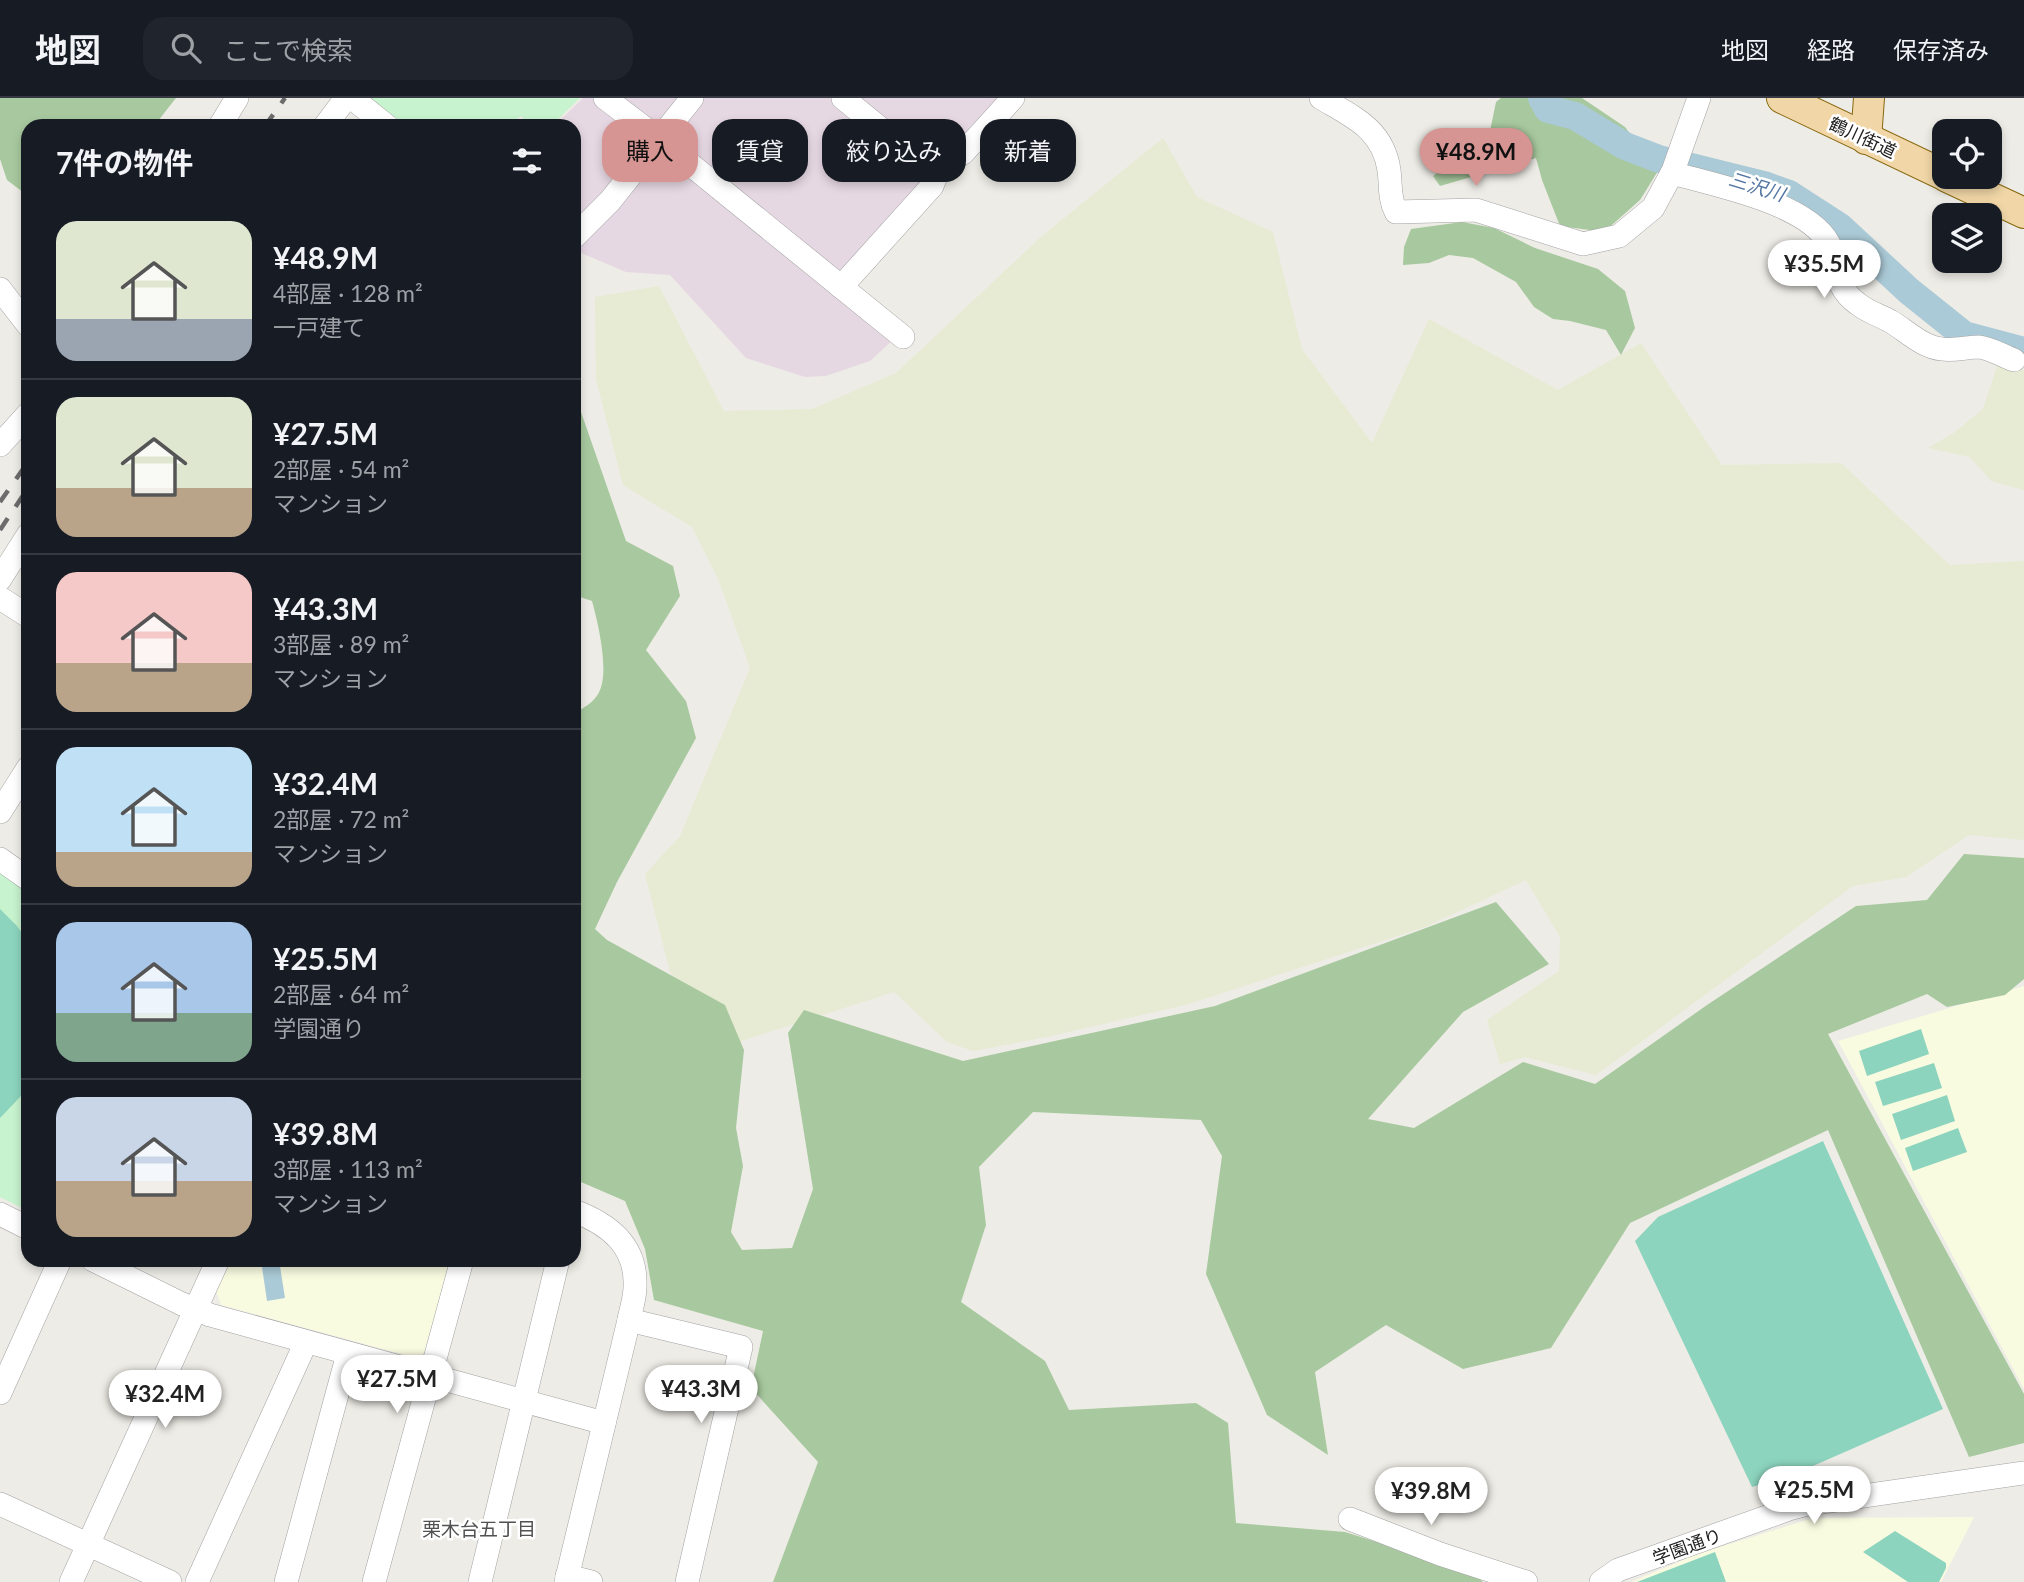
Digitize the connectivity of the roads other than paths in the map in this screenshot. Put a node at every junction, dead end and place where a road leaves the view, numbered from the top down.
1 (237, 98) edge
2 (346, 98) edge
3 (352, 98) edge
4 (605, 98) edge
5 (692, 98) edge
6 (843, 98) edge
7 (1013, 98) edge
8 (1321, 98) edge
9 (1699, 98) edge
10 (1783, 98) edge
11 (1869, 98) edge
12 (224, 119) edge
13 (330, 119) edge
14 (378, 119) edge
15 (633, 119) edge
16 (675, 119) edge
17 (869, 119) edge
18 (1866, 139) junction
19 (966, 150) edge
20 (1675, 165) junction
21 (1932, 170) edge
22 (698, 171) edge
23 (625, 182) edge
24 (934, 182) edge
25 (1973, 189) edge
26 (2024, 213) edge
27 (581, 230) edge
28 (841, 287) junction
29 (0, 289) edge
30 (21, 316) edge
31 (903, 337) dead end
32 (2014, 360) dead end
33 (21, 422) edge
34 (0, 445) edge
35 (21, 546) edge
36 (0, 579) edge
37 (0, 598) edge
38 (21, 612) edge
39 (21, 779) edge
40 (0, 812) edge
41 (0, 859) edge
42 (21, 873) edge
43 (581, 1214) edge
44 (1, 1217) edge
45 (21, 1225) edge
46 (57, 1267) edge
47 (108, 1267) edge
48 (215, 1267) edge
49 (461, 1267) edge
50 (556, 1267) edge
51 (197, 1310) junction
52 (629, 1320) junction
53 (306, 1342) junction
54 (348, 1354) junction
55 (430, 1376) junction
56 (0, 1392) edge
57 (524, 1402) junction
58 (604, 1423) junction
59 (2024, 1473) edge
60 (0, 1504) edge
61 (1350, 1519) dead end
62 (88, 1546) junction
63 (567, 1579) edge
64 (71, 1582) edge
65 (170, 1582) edge
66 (197, 1582) edge
67 (286, 1582) edge
68 (374, 1582) edge
69 (480, 1582) edge
70 (591, 1582) edge
71 (687, 1582) edge
72 (1527, 1582) edge
73 (1601, 1582) edge

1 - 12 street
2 - 13 street
3 - 14 street
4 - 15 street
5 - 16 street
6 - 17 street
7 - 19 street
8 - 20 street
9 - 20 street
10 - 18 main road, 鶴川街道
11 - 18 main road
18 - 21 main road, 鶴川街道
20 - 32 street
22 - 28 street
23 - 27 street
24 - 28 street
25 - 26 main road, 鶴川街道
28 - 31 street
29 - 30 street
33 - 34 street
35 - 36 street
37 - 38 street
39 - 40 street
41 - 42 street
43 - 52 street
44 - 45 street
46 - 56 street
47 - 51 street
48 - 51 street
49 - 55 street
50 - 57 street
51 - 53 street
51 - 62 street
52 - 58 street
52 - 71 street
53 - 54 street
53 - 66 street
54 - 55 street
54 - 67 street
55 - 57 street
55 - 68 street
57 - 58 street
57 - 69 street
58 - 63 street
59 - 73 street, 学園通り
60 - 62 street
61 - 72 street
62 - 64 street
62 - 65 street
63 - 70 street

